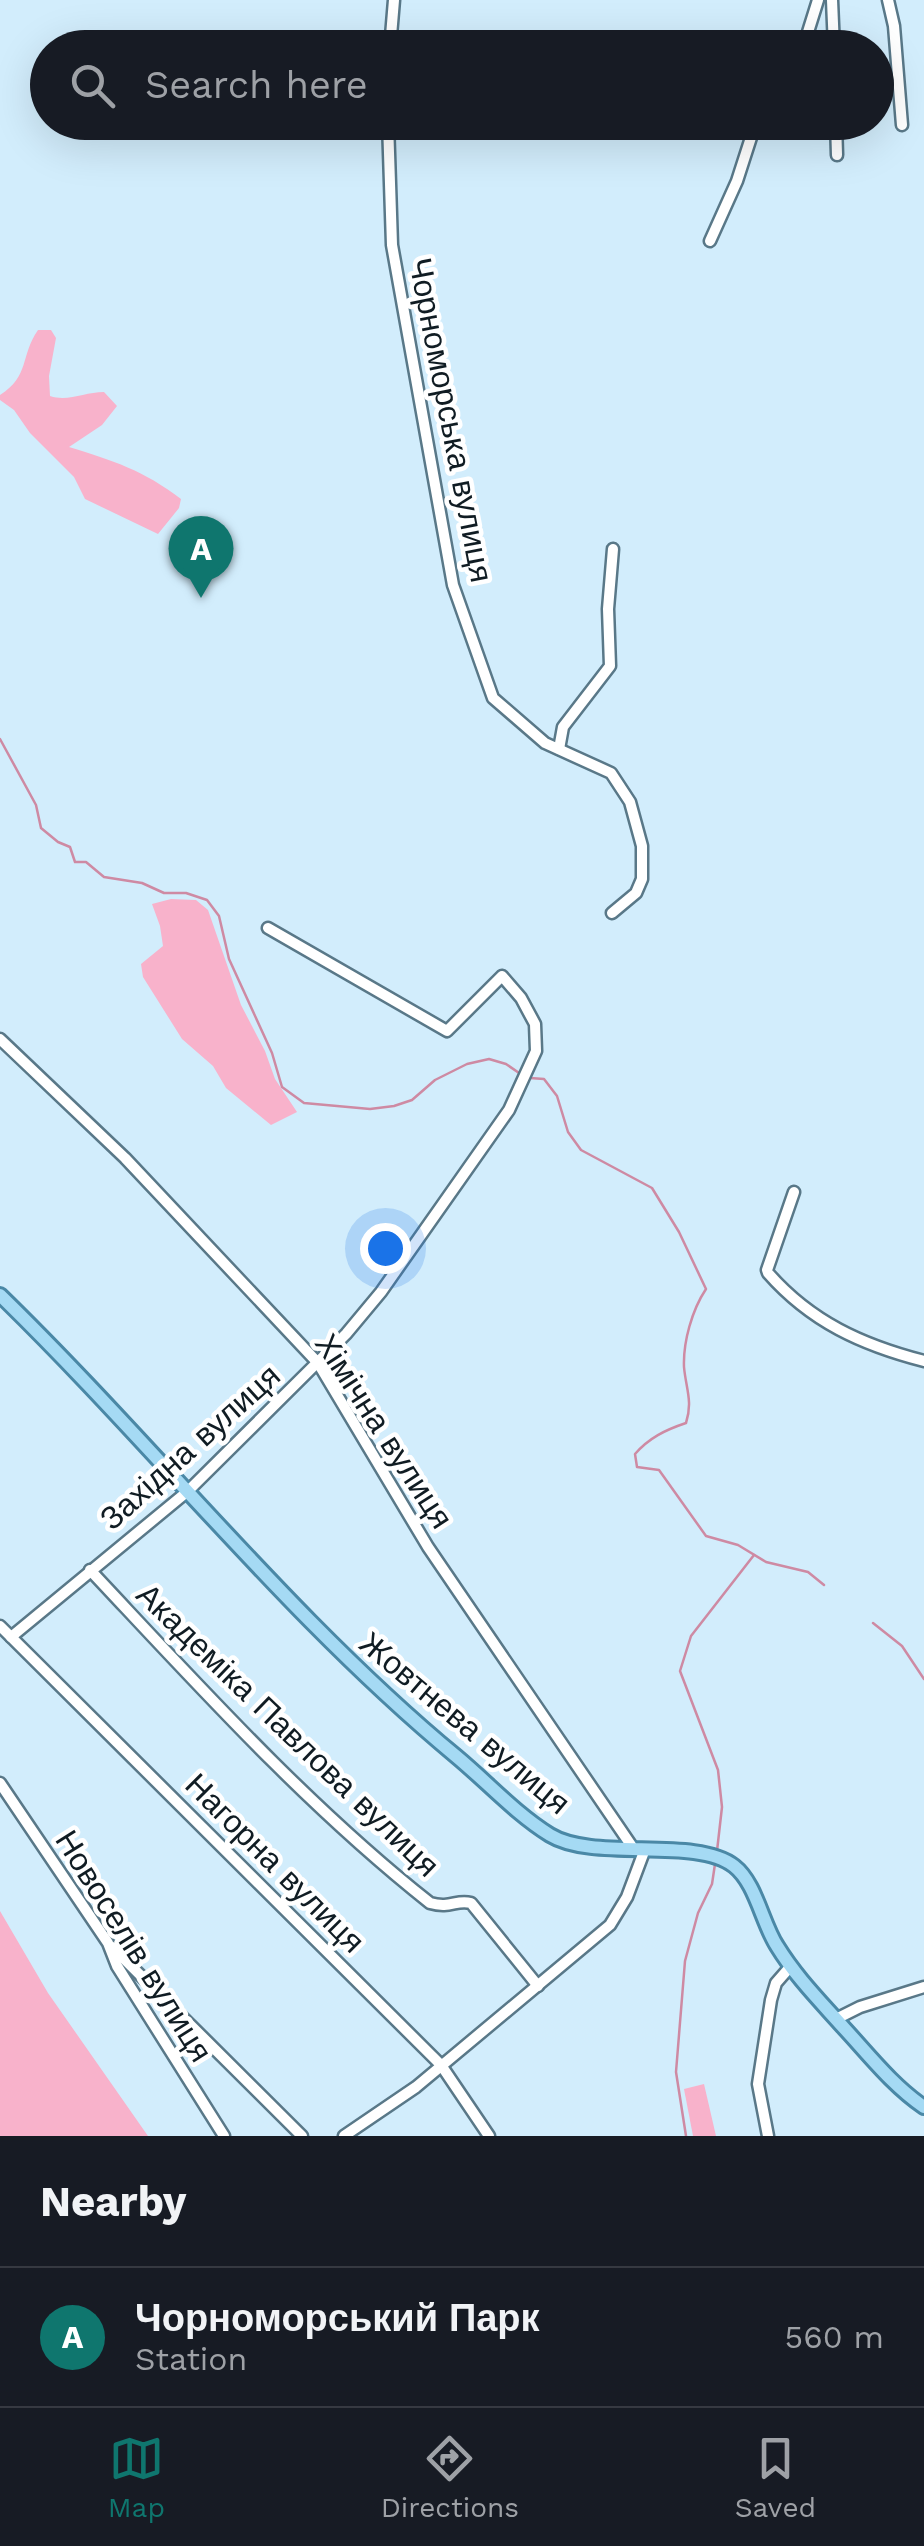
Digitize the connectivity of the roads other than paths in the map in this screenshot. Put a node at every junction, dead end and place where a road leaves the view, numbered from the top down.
1 (394, 0) edge
2 (818, 0) edge
3 (832, 0) edge
4 (888, 0) edge
5 (392, 30) edge
6 (809, 30) edge
7 (833, 30) edge
8 (902, 125) dead end
9 (389, 140) edge
10 (750, 140) edge
11 (837, 140) edge
12 (837, 155) dead end
13 (710, 241) dead end
14 (613, 549) dead end
15 (559, 749) junction
16 (612, 914) dead end
17 (268, 928) dead end
18 (0, 1039) edge
19 (794, 1192) dead end
20 (0, 1295) edge
21 (924, 1361) edge
22 (318, 1363) junction
23 (188, 1491) junction
24 (90, 1570) junction
25 (0, 1626) edge
26 (11, 1637) junction
27 (0, 1782) edge
28 (639, 1848) junction
29 (108, 1943) junction
30 (790, 1967) junction
31 (538, 1986) junction
32 (924, 1987) edge
33 (836, 2019) junction
34 (441, 2065) junction
35 (924, 2107) edge
36 (224, 2136) edge
37 (302, 2136) edge
38 (344, 2136) edge
39 (488, 2136) edge
40 (768, 2136) edge

1 - 5 street
2 - 6 street
3 - 7 street
4 - 8 street
9 - 15 street, Чорноморська вулиця
10 - 13 street
11 - 12 street
14 - 15 street
15 - 16 street, Чорноморська вулиця
17 - 22 street, Західна вулиця
18 - 22 street, Хімічна вулиця
19 - 21 street
20 - 23 main road, Жовтнева вулиця
22 - 23 street, Західна вулиця
22 - 28 street, Хімічна вулиця
23 - 24 street, Західна вулиця
23 - 28 main road, Жовтнева вулиця
24 - 26 street, Західна вулиця
24 - 31 street, Академіка Павлова вулиця
25 - 26 street, Нагорна вулиця
26 - 34 street, Нагорна вулиця
27 - 29 street, Новоселів вулиця
28 - 30 main road, Жовтнева вулиця
28 - 31 street
29 - 36 street, Новоселів вулиця
29 - 37 street
30 - 33 main road, Жовтнева вулиця
30 - 40 street
31 - 34 street
32 - 33 street
33 - 35 main road, Жовтнева вулиця
34 - 38 street
34 - 39 street, Нагорна вулиця

